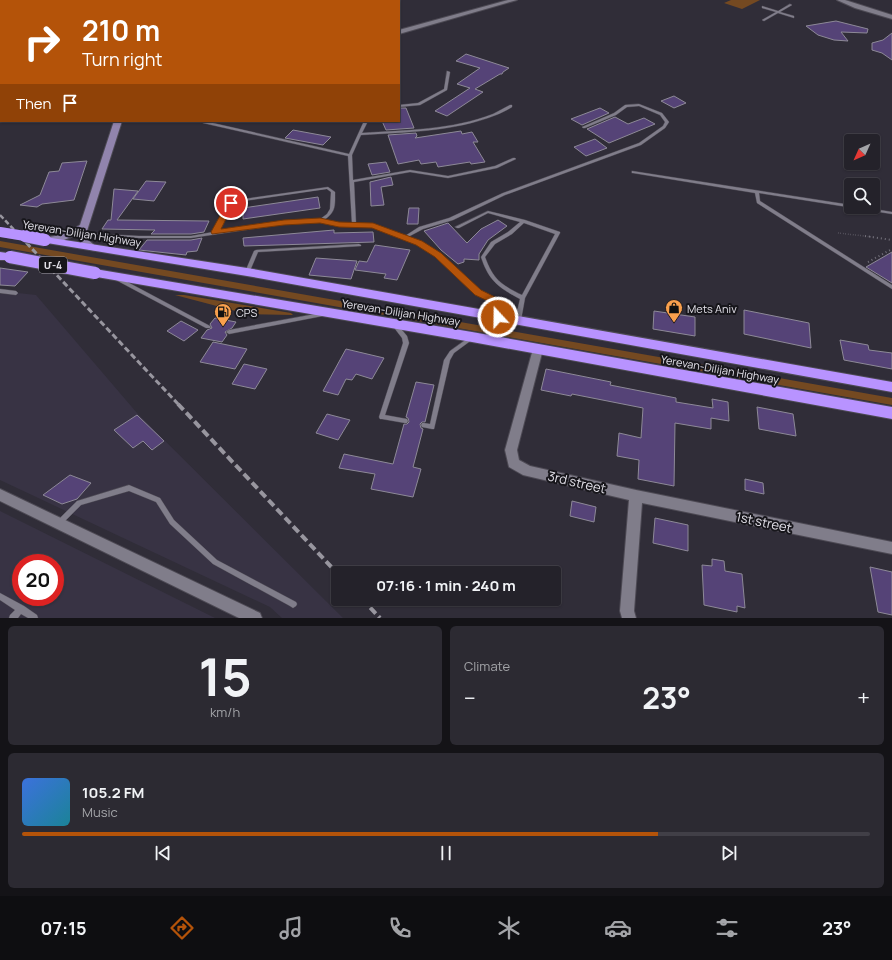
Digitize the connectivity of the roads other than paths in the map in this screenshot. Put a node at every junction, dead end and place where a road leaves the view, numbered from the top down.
1 (514, 0) edge
2 (840, 0) edge
3 (791, 5) dead end
4 (762, 7) dead end
5 (777, 12) junction
6 (793, 17) dead end
7 (892, 17) edge
8 (763, 20) dead end
9 (400, 32) edge
10 (448, 72) dead end
11 (400, 106) edge
12 (511, 106) dead end
13 (208, 122) edge
14 (366, 122) edge
15 (117, 125) edge
16 (584, 127) dead end
17 (360, 134) junction
18 (350, 155) junction
19 (514, 159) dead end
20 (633, 172) dead end
21 (352, 181) junction
22 (757, 193) junction
23 (892, 213) edge
24 (320, 221) junction
25 (523, 221) junction
26 (354, 225) junction
27 (457, 228) dead end
28 (83, 230) junction
29 (0, 232) edge
30 (215, 232) junction
31 (404, 238) junction
32 (45, 240) junction
33 (359, 245) dead end
34 (93, 248) junction
35 (5, 257) edge
36 (247, 272) junction
37 (110, 275) junction
38 (892, 287) edge
39 (0, 290) edge
40 (16, 293) dead end
41 (523, 298) junction
42 (332, 313) junction
43 (498, 317) junction
44 (518, 320) junction
45 (393, 323) junction
46 (208, 327) dead end
47 (229, 332) dead end
48 (472, 337) junction
49 (538, 349) junction
50 (892, 387) edge
51 (892, 413) edge
52 (405, 421) dead end
53 (424, 425) dead end
54 (0, 495) edge
55 (636, 496) junction
56 (58, 524) junction
57 (892, 548) edge
58 (0, 596) edge
59 (293, 604) dead end
60 (21, 609) junction
61 (13, 618) edge
62 (34, 618) edge
63 (255, 618) edge
64 (629, 618) edge

1 - 9 street
2 - 7 street
3 - 5 lane
4 - 5 lane
5 - 6 lane
5 - 8 lane
10 - 11 lane
12 - 17 lane
13 - 18 lane
14 - 17 lane
15 - 28 street
16 - 31 lane
17 - 18 lane
18 - 21 lane
19 - 21 lane
20 - 22 lane
21 - 26 lane
22 - 23 lane
22 - 38 lane
24 - 26 lane
24 - 30 lane
24 - 30 lane
25 - 27 lane
25 - 41 lane
25 - 41 lane
26 - 31 lane
28 - 30 lane
28 - 32 street
28 - 34 street
29 - 32 highway, Yerevan-Dilijan Highway / Մ-4, bridge
31 - 43 lane
32 - 34 highway, Yerevan-Dilijan Highway / Մ-4
33 - 36 lane
34 - 36 highway, Yerevan-Dilijan Highway / Մ-4
35 - 37 highway, Yerevan-Dilijan Highway / Մ-4, bridge
36 - 43 highway, Yerevan-Dilijan Highway / Մ-4
37 - 42 highway, Yerevan-Dilijan Highway / Մ-4
37 - 46 lane
39 - 40 lane
41 - 44 lane
42 - 45 highway, Yerevan-Dilijan Highway / Մ-4
42 - 47 lane
43 - 44 highway, Yerevan-Dilijan Highway / Մ-4
44 - 50 highway, Yerevan-Dilijan Highway / Մ-4
45 - 48 highway, Yerevan-Dilijan Highway / Մ-4
45 - 52 lane
48 - 49 highway, Yerevan-Dilijan Highway / Մ-4
48 - 53 lane
49 - 51 highway, Yerevan-Dilijan Highway / Մ-4
49 - 55 street, 3rd street
54 - 56 street
55 - 57 street, 1st street
55 - 64 street
56 - 59 lane
56 - 63 street
58 - 60 lane
60 - 61 lane
60 - 62 lane

